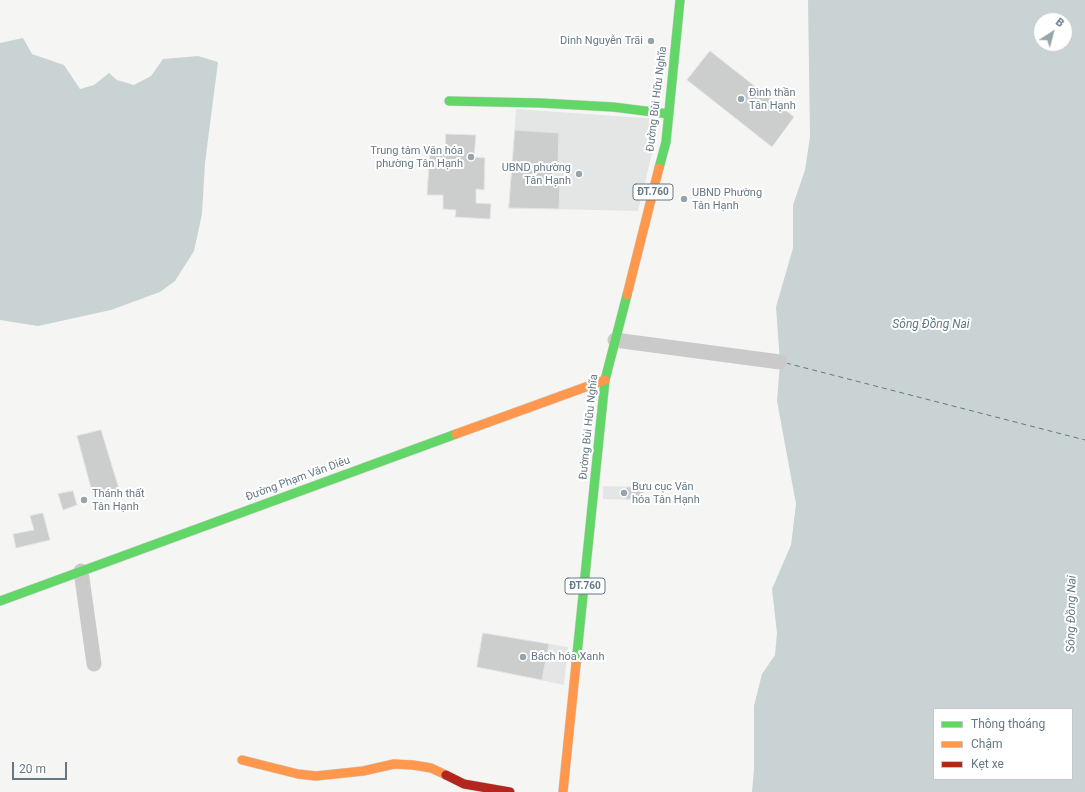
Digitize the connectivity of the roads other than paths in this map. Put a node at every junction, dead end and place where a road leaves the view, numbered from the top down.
1 (680, 0) edge
2 (449, 101) dead end
3 (669, 114) junction
4 (615, 340) junction
5 (780, 362) dead end
6 (605, 380) junction
7 (80, 572) junction
8 (0, 601) edge
9 (94, 664) dead end
10 (242, 760) dead end
11 (510, 792) edge
12 (563, 792) edge

1 - 3 main road, Đường Bùi Hữu Nghĩa / ĐT.760
2 - 3 main road
3 - 4 main road, Đường Bùi Hữu Nghĩa / ĐT.760
4 - 5 street
4 - 6 main road, Đường Bùi Hữu Nghĩa / ĐT.760
6 - 7 main road, Đường Phạm Văn Diêu
6 - 12 main road, Đường Bùi Hữu Nghĩa / ĐT.760
7 - 8 main road, Đường Phạm Văn Diêu
7 - 9 street
10 - 11 main road

